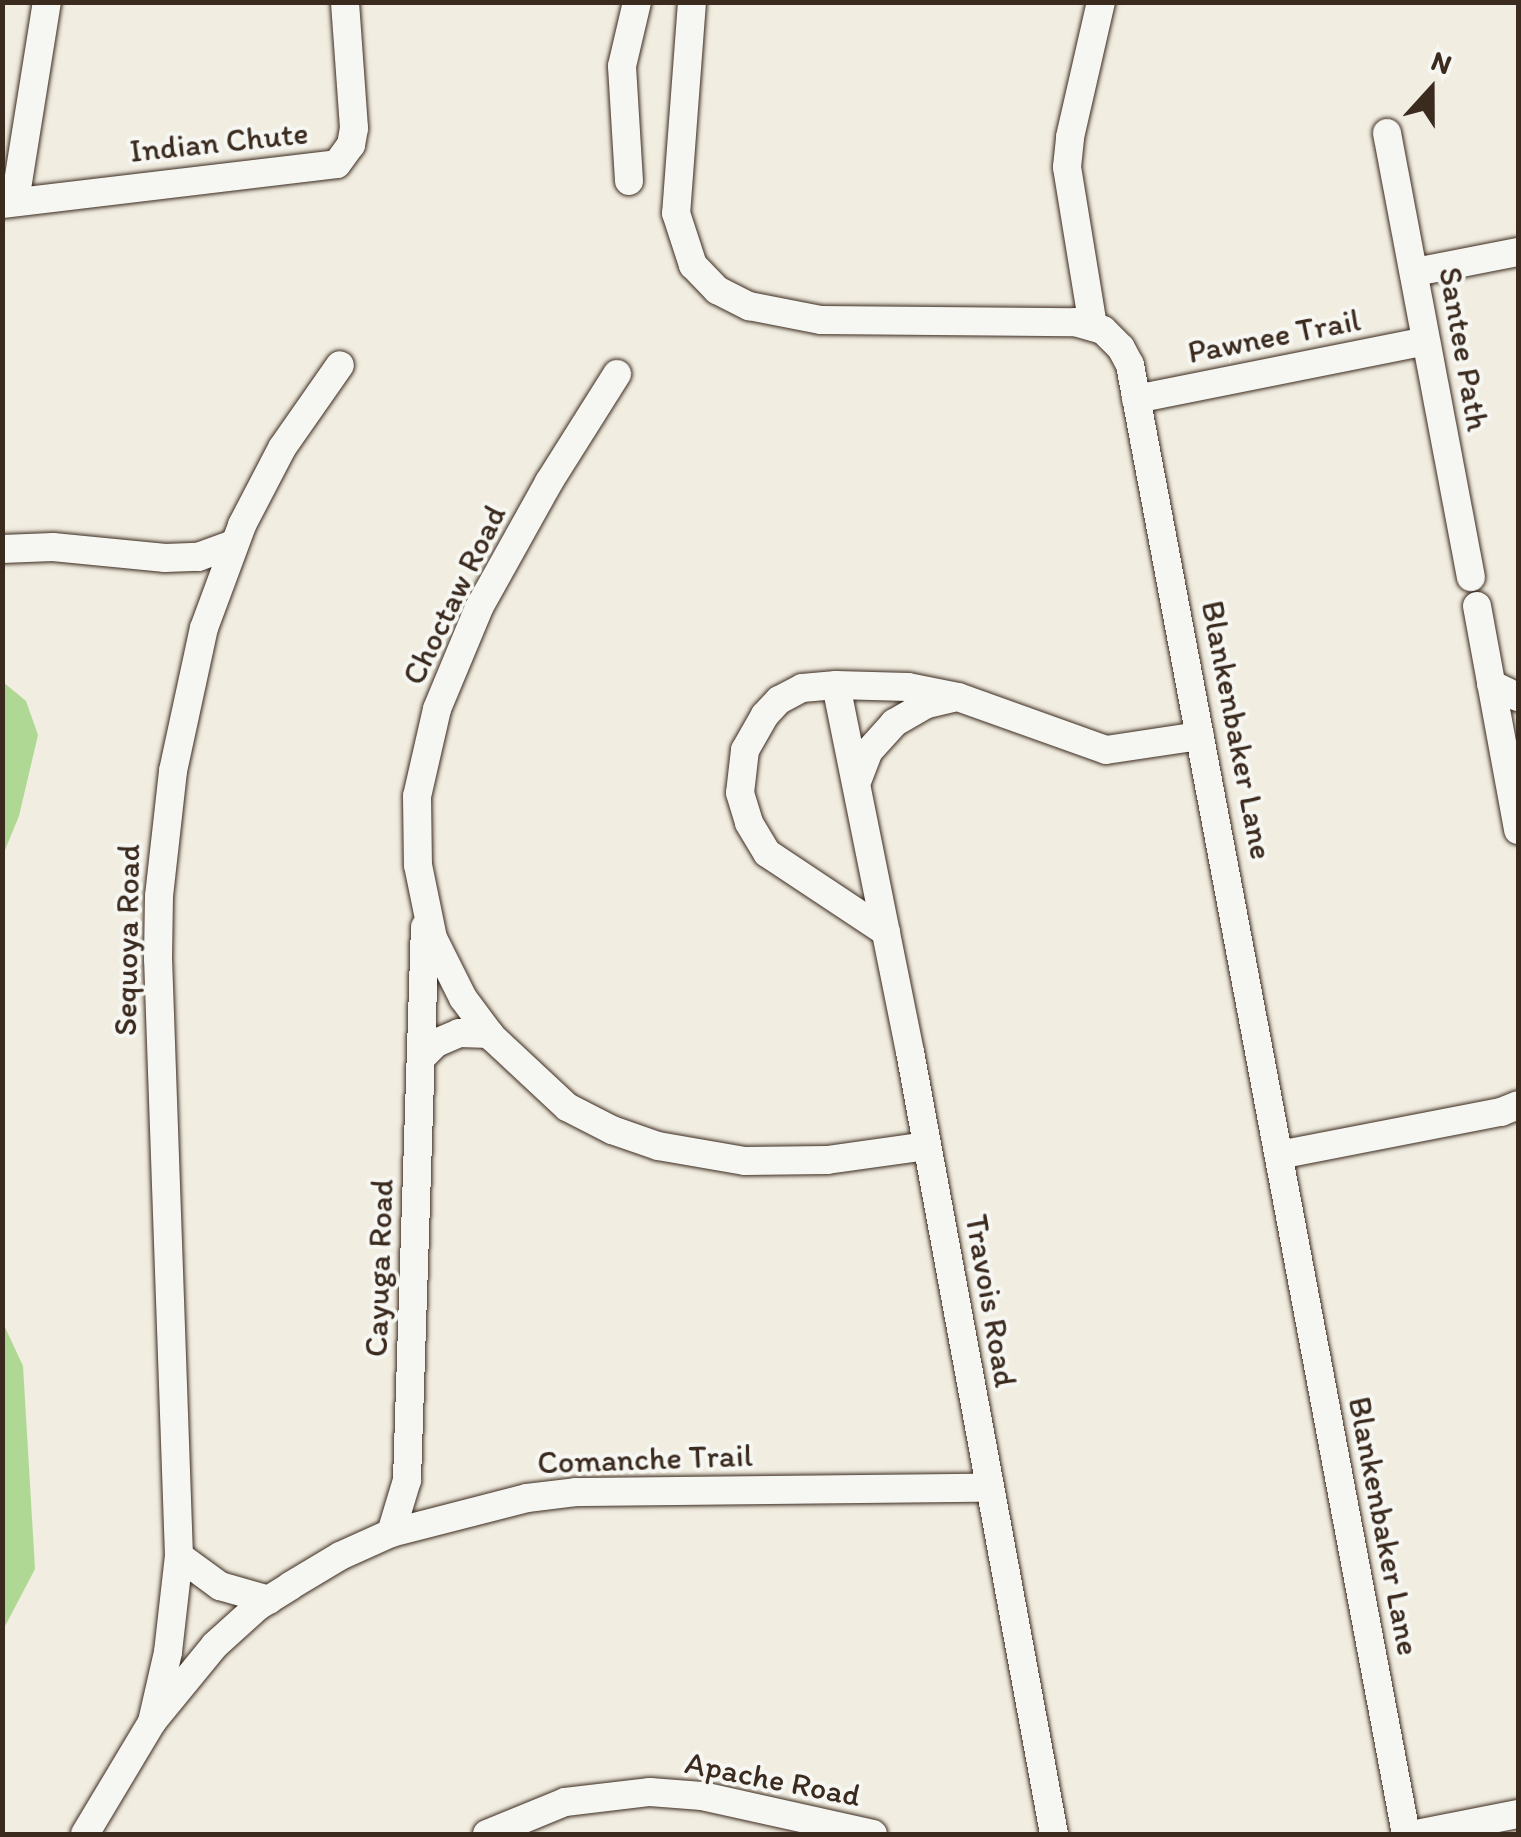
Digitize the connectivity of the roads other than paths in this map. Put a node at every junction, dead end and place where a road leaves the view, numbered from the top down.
1 (47, 2) edge
2 (346, 2) edge
3 (636, 2) edge
4 (692, 2) edge
5 (1101, 2) edge
6 (1387, 133) dead end
7 (628, 181) dead end
8 (9, 202) edge
9 (1518, 252) edge
10 (1415, 272) junction
11 (1093, 326) junction
12 (1426, 342) junction
13 (340, 365) dead end
14 (617, 374) dead end
15 (1136, 399) junction
16 (234, 544) junction
17 (2, 549) edge
18 (165, 558) junction
19 (1471, 577) dead end
20 (210, 606) junction
21 (1476, 606) dead end
22 (836, 684) junction
23 (1491, 684) junction
24 (958, 697) junction
25 (1518, 697) edge
26 (1200, 736) junction
27 (1512, 756) edge
28 (858, 779) junction
29 (1518, 830) edge
30 (873, 862) junction
31 (821, 890) junction
32 (426, 915) junction
33 (886, 932) junction
34 (490, 1034) junction
35 (421, 1058) junction
36 (1518, 1104) edge
37 (926, 1146) junction
38 (1279, 1156) junction
39 (407, 1480) junction
40 (987, 1488) junction
41 (458, 1515) junction
42 (391, 1533) junction
43 (179, 1556) junction
44 (269, 1600) junction
45 (152, 1722) junction
46 (1518, 1814) edge
47 (85, 1834) edge
48 (487, 1834) edge
49 (873, 1834) edge
50 (1054, 1834) edge
51 (1406, 1834) edge
52 (1416, 1834) edge

1 - 8 street
2 - 8 street, Indian Chute
3 - 7 street
4 - 11 street
5 - 11 street
6 - 10 street, Santee Path
9 - 10 street
10 - 12 street, Santee Path
11 - 15 street, Blankenbaker Lane
12 - 15 street, Pawnee Trail
12 - 19 street, Santee Path
13 - 16 street, Sequoya Road
14 - 32 street, Choctaw Road
15 - 26 street, Blankenbaker Lane
16 - 18 street
16 - 20 street, Sequoya Road
17 - 18 street
18 - 20 street
20 - 43 street, Sequoya Road
21 - 23 street
22 - 24 street
22 - 28 street, Travois Road
22 - 31 street
23 - 25 street
23 - 27 street
24 - 26 street
24 - 28 street
26 - 38 street, Blankenbaker Lane
27 - 29 street
28 - 30 street, Travois Road
30 - 31 street
30 - 33 street, Travois Road
31 - 33 street
32 - 34 street, Choctaw Road
32 - 35 street, Cayuga Road
33 - 37 street, Travois Road
34 - 35 street
34 - 37 street, Choctaw Road
35 - 39 street, Cayuga Road
36 - 38 street
37 - 40 street, Travois Road
38 - 51 street, Blankenbaker Lane
39 - 41 street
39 - 42 street, Cayuga Road
40 - 41 street, Comanche Trail
40 - 50 street, Travois Road
41 - 42 street, Comanche Trail
42 - 44 street, Comanche Trail
43 - 44 street
43 - 45 street, Sequoya Road
44 - 45 street, Comanche Trail
45 - 47 street, Comanche Trail
46 - 52 street
48 - 49 street, Apache Road

